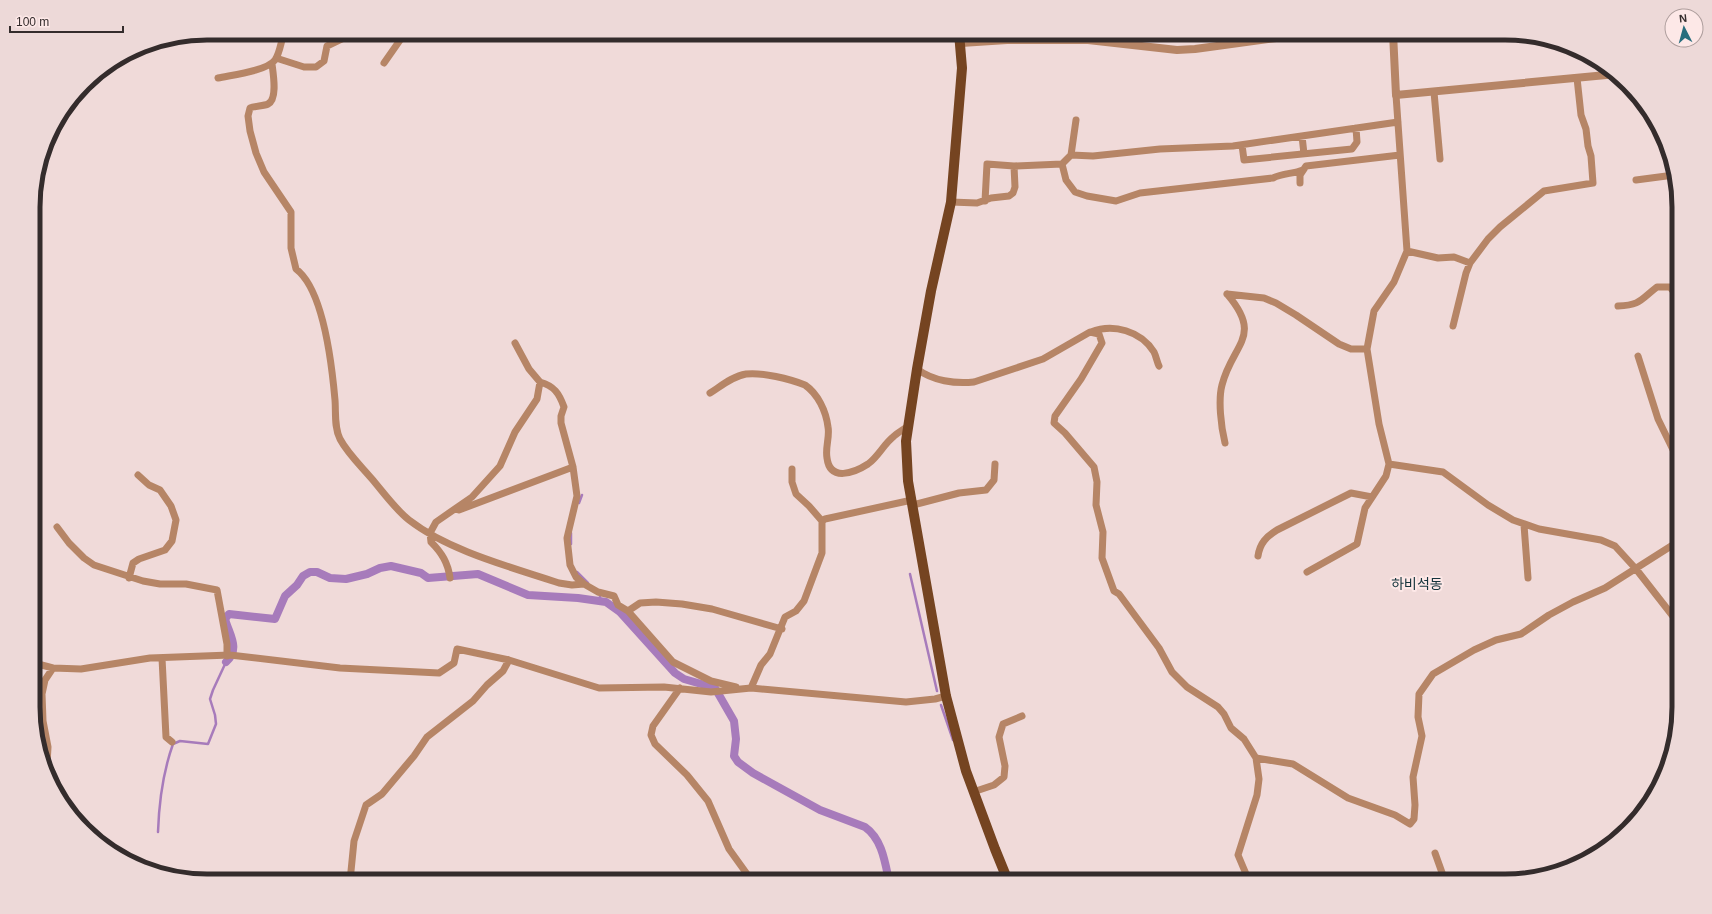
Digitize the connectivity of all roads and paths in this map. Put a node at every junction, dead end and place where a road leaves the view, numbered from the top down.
1 (282, 40) edge
2 (339, 40) edge
3 (400, 40) edge
4 (960, 40) edge
5 (1014, 40) edge
6 (1088, 40) edge
7 (1088, 40) edge
8 (1261, 40) edge
9 (1393, 40) edge
10 (274, 61) junction
11 (384, 62) dead end
12 (1608, 75) edge
13 (218, 78) dead end
14 (1577, 78) junction
15 (1434, 92) junction
16 (1396, 95) junction
17 (1076, 120) dead end
18 (1398, 122) junction
19 (1356, 128) junction
20 (1302, 136) junction
21 (1242, 145) junction
22 (1071, 154) junction
23 (1304, 154) junction
24 (1400, 155) junction
25 (1440, 159) dead end
26 (1062, 164) junction
27 (1014, 166) junction
28 (1303, 170) junction
29 (1669, 175) edge
30 (1636, 180) dead end
31 (1300, 183) dead end
32 (985, 201) junction
33 (951, 202) junction
34 (1407, 251) junction
35 (1470, 262) junction
36 (1672, 290) edge
37 (1618, 306) dead end
38 (1453, 326) dead end
39 (1090, 332) junction
40 (515, 343) dead end
41 (1366, 348) junction
42 (1638, 356) dead end
43 (1159, 366) dead end
44 (917, 369) junction
45 (540, 382) junction
46 (710, 393) dead end
47 (908, 426) junction
48 (1225, 443) dead end
49 (1672, 448) edge
50 (995, 464) dead end
51 (1389, 464) junction
52 (573, 467) junction
53 (792, 469) dead end
54 (138, 474) dead end
55 (1372, 497) junction
56 (912, 502) junction
57 (450, 513) junction
58 (822, 522) junction
59 (1524, 525) junction
60 (57, 527) dead end
61 (430, 533) junction
62 (1672, 545) edge
63 (1258, 556) dead end
64 (1636, 569) junction
65 (1307, 572) dead end
66 (449, 575) dead end
67 (129, 578) junction
68 (1528, 578) dead end
69 (584, 584) junction
70 (628, 611) junction
71 (1672, 615) edge
72 (782, 629) junction
73 (230, 656) junction
74 (162, 658) junction
75 (509, 660) junction
76 (40, 665) edge
77 (53, 668) junction
78 (680, 688) junction
79 (751, 688) junction
80 (742, 689) junction
81 (946, 696) junction
82 (1022, 716) dead end
83 (172, 742) dead end
84 (48, 756) edge
85 (1256, 758) junction
86 (973, 792) junction
87 (1435, 852) dead end
88 (351, 874) edge
89 (747, 874) edge
90 (1005, 874) edge
91 (1246, 874) edge
92 (1443, 874) edge

1 - 10 street
2 - 10 street
3 - 11 street
4 - 33 main road
5 - 7 street
6 - 8 street
9 - 16 street
10 - 13 street
10 - 61 street
12 - 14 street
14 - 15 street
14 - 35 street
15 - 16 street
15 - 25 street
16 - 18 street
17 - 22 street
18 - 19 street
18 - 24 street
19 - 20 street
19 - 23 street
20 - 21 street
20 - 23 street
21 - 22 street
21 - 23 street
22 - 26 street
24 - 28 street
24 - 34 street
26 - 27 street
26 - 28 street
27 - 32 street
27 - 32 street
28 - 31 street
29 - 30 street
32 - 33 street
33 - 44 main road
34 - 35 street
34 - 41 street
35 - 38 street
36 - 37 street
39 - 43 street
39 - 44 street
39 - 85 street
40 - 45 street
41 - 48 street
41 - 51 street
42 - 49 street
44 - 47 main road
45 - 52 street
45 - 57 street
46 - 47 street
47 - 56 main road
50 - 56 street
51 - 55 street
51 - 59 street
52 - 57 street
52 - 69 street
53 - 58 street
54 - 67 street
55 - 63 street
55 - 65 street
56 - 58 street
56 - 81 main road
57 - 61 street
58 - 72 street
59 - 64 street
59 - 68 street
60 - 67 street
61 - 66 street
61 - 69 street
62 - 64 street
64 - 71 street
64 - 85 street
67 - 73 street
69 - 70 street
70 - 72 street
70 - 80 street
72 - 79 street
73 - 74 street
73 - 75 street
74 - 77 street
74 - 83 street
75 - 78 street
75 - 88 street
76 - 77 street
77 - 84 street
78 - 80 street
78 - 89 street
79 - 80 street
79 - 81 street
81 - 86 main road
82 - 86 street
85 - 91 street
86 - 90 main road
87 - 92 street

